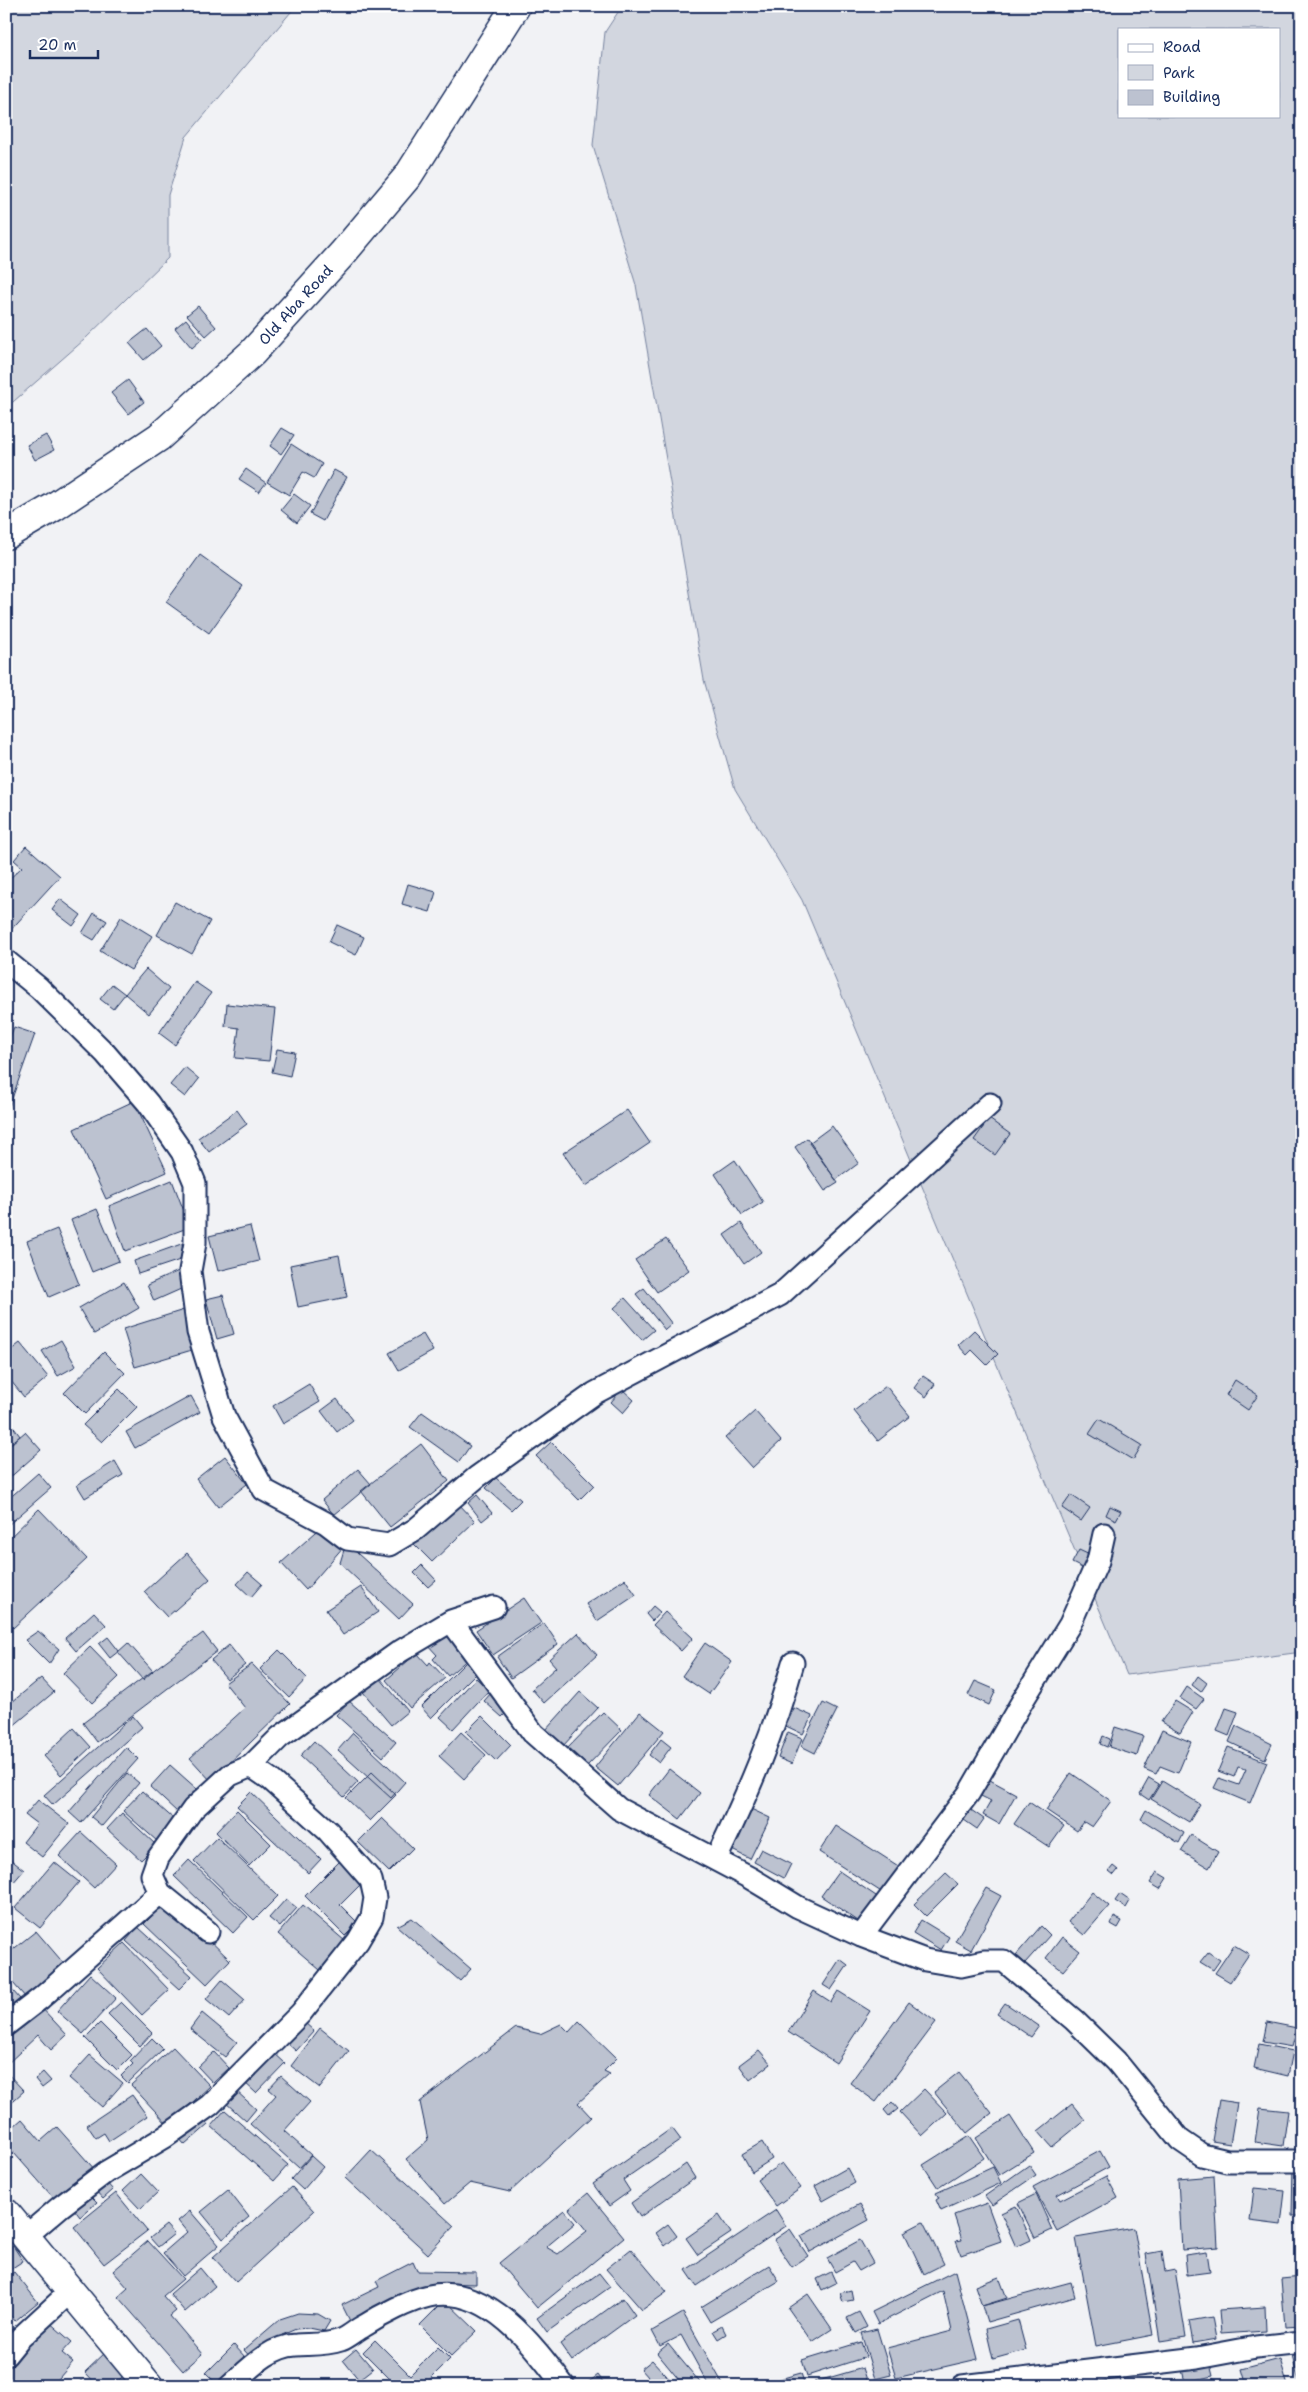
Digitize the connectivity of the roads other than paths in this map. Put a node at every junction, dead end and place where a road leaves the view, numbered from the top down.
1 (516, 6) edge
2 (6, 535) edge
3 (6, 961) edge
4 (990, 1104) dead end
5 (1104, 1534) dead end
6 (494, 1607) dead end
7 (451, 1621) junction
8 (793, 1663) dead end
9 (251, 1766) junction
10 (716, 1860) junction
11 (160, 1893) junction
12 (208, 1932) dead end
13 (862, 1936) junction
14 (6, 2025) edge
15 (1302, 2161) edge
16 (6, 2213) edge
17 (26, 2236) junction
18 (72, 2290) junction
19 (1302, 2342) edge
20 (6, 2355) edge
21 (149, 2386) edge
22 (230, 2386) edge
23 (564, 2386) edge
24 (962, 2386) edge

1 - 2 main road, Old Aba Road
3 - 4 street
5 - 13 street
6 - 7 street
7 - 9 street
7 - 10 street
8 - 10 street
9 - 11 street
9 - 17 street
10 - 13 street
11 - 12 street
11 - 14 street
13 - 15 street
16 - 17 main road
17 - 18 main road
18 - 20 street
18 - 21 main road
19 - 24 street
22 - 23 street

